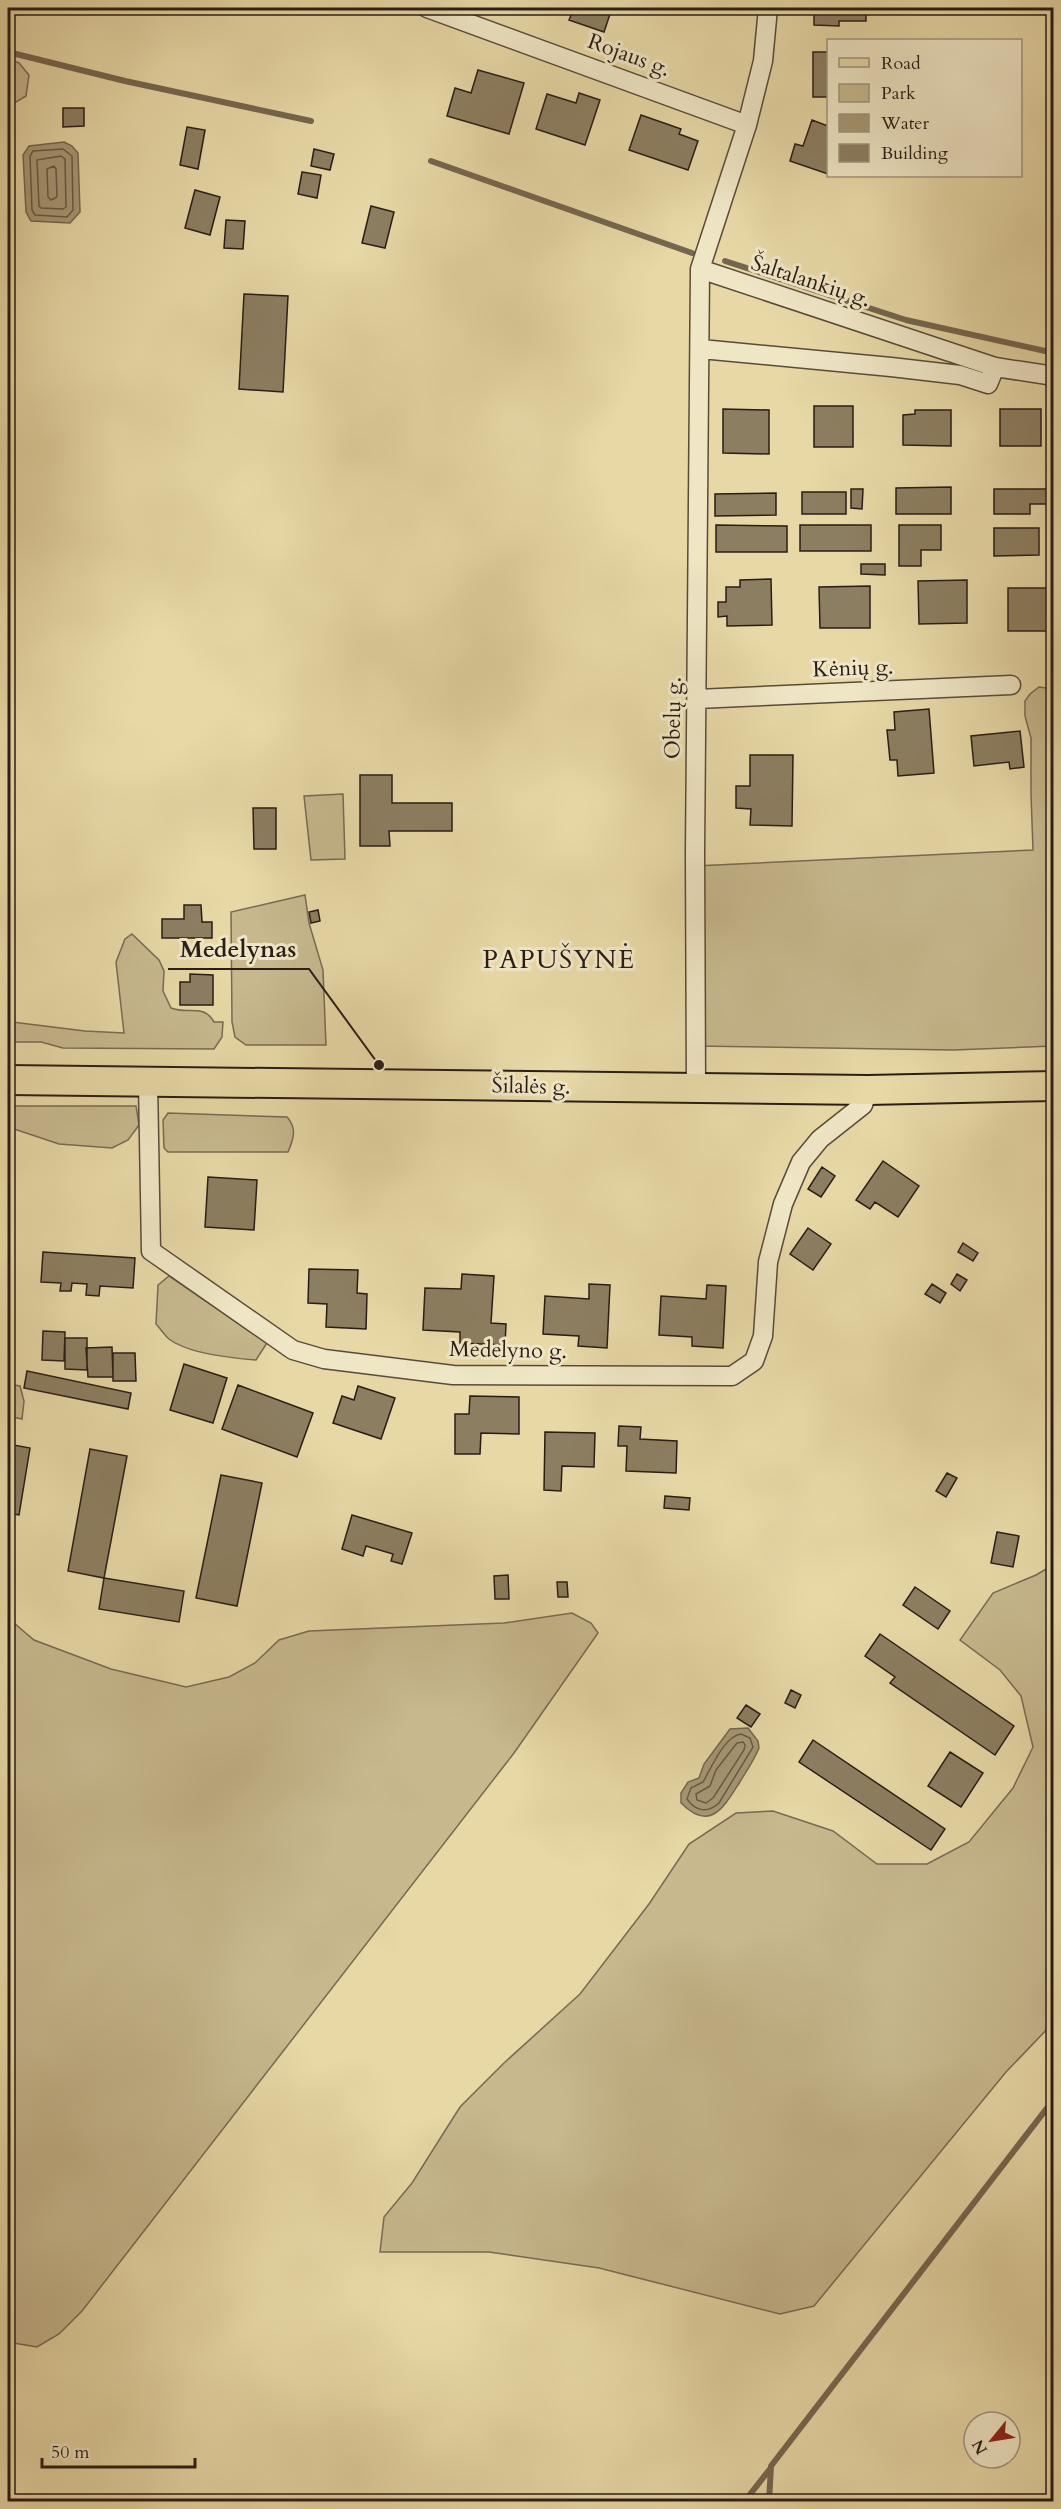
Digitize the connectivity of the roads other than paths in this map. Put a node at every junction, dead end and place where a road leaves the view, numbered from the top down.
1 (427, 8) edge
2 (768, 8) edge
3 (747, 125) junction
4 (700, 269) junction
5 (701, 350) junction
6 (995, 367) junction
7 (1053, 376) edge
8 (1011, 685) dead end
9 (697, 699) junction
10 (8, 1080) edge
11 (148, 1082) junction
12 (1053, 1086) edge
13 (696, 1088) junction
14 (868, 1090) junction

1 - 3 street, Rojaus g.
2 - 3 street
3 - 4 street
4 - 5 street, Obelų g.
4 - 6 street, Šaltalankių g.
5 - 6 street
5 - 9 street, Obelų g.
6 - 7 street, Šaltalankių g.
8 - 9 street, Kėnių g.
9 - 13 street, Obelų g.
10 - 11 main road, Šilalės g.
11 - 13 main road, Šilalės g.
11 - 14 street, Medelyno g.
12 - 14 main road, Šilalės g.
13 - 14 main road, Šilalės g.

